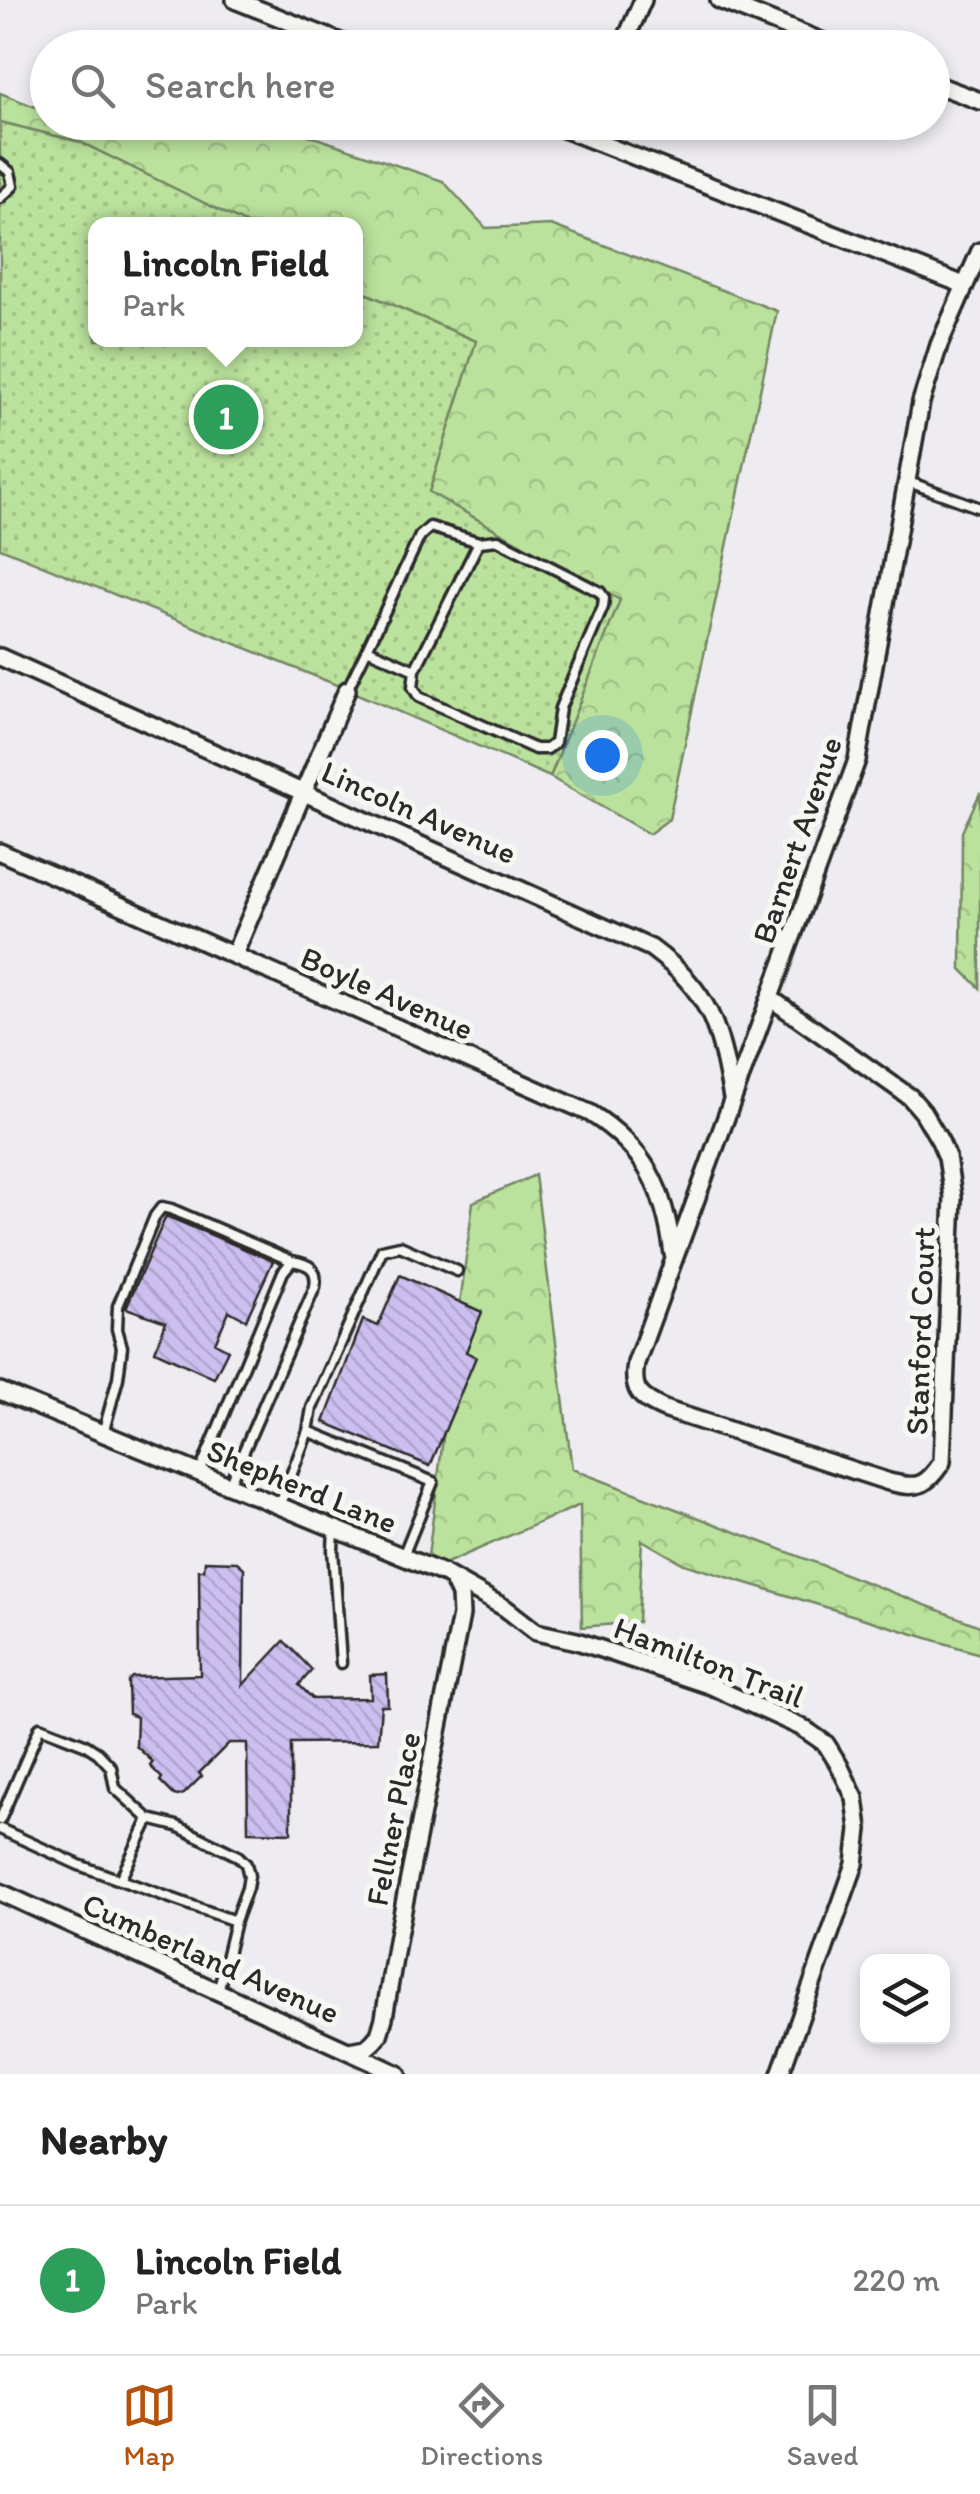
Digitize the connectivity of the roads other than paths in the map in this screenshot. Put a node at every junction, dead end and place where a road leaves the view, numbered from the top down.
1 (234, 0) edge
2 (643, 0) edge
3 (719, 0) edge
4 (310, 30) edge
5 (630, 30) edge
6 (793, 30) edge
7 (950, 90) edge
8 (980, 101) edge
9 (610, 140) edge
10 (0, 164) edge
11 (0, 198) edge
12 (980, 251) edge
13 (964, 285) junction
14 (906, 481) junction
15 (980, 508) edge
16 (479, 542) junction
17 (368, 649) junction
18 (0, 656) edge
19 (415, 670) junction
20 (347, 690) joint
21 (304, 791) junction
22 (0, 852) edge
23 (234, 956) junction
24 (770, 998) junction
25 (732, 1099) junction
26 (674, 1259) junction
27 (292, 1261) junction
28 (457, 1271) dead end
29 (0, 1391) edge
30 (676, 1412) joint
31 (308, 1431) junction
32 (102, 1434) junction
33 (199, 1474) junction
34 (229, 1487) junction
35 (278, 1508) junction
36 (334, 1528) junction
37 (402, 1557) junction
38 (453, 1580) junction
39 (577, 1641) joint
40 (341, 1663) dead end
41 (148, 1819) junction
42 (0, 1820) edge
43 (0, 1829) edge
44 (120, 1880) junction
45 (0, 1892) edge
46 (235, 1920) junction
47 (218, 1992) junction
48 (349, 2051) junction
49 (398, 2074) edge
50 (780, 2074) edge

1 - 4 street
2 - 5 street
3 - 6 street
7 - 8 street
9 - 13 street
10 - 11 lane
12 - 13 street, Barnert Avenue
13 - 14 street, Barnert Avenue
14 - 15 lane
14 - 24 street, Barnert Avenue
16 - 17 lane
16 - 19 lane
16 - 19 lane
17 - 19 lane
17 - 20 lane
18 - 21 street, Lincoln Avenue
20 - 21 street
21 - 23 street
21 - 25 street, Lincoln Avenue
22 - 23 street, Boyle Avenue
23 - 26 street, Boyle Avenue
24 - 25 street, Barnert Avenue
24 - 30 street, Stanford Court
25 - 26 street, Barnert Avenue
26 - 30 street, Barnert Avenue
27 - 32 lane
27 - 33 lane
27 - 34 lane
28 - 31 lane
29 - 32 street, Shepherd Lane
31 - 35 lane
31 - 37 lane
32 - 33 street, Shepherd Lane
33 - 34 street, Shepherd Lane
34 - 35 street, Shepherd Lane
35 - 36 street, Shepherd Lane
36 - 37 street, Shepherd Lane
36 - 40 lane
37 - 38 street, Shepherd Lane
38 - 39 street, Shepherd Lane
38 - 48 street, Fellner Place
39 - 50 street, Hamilton Trail
41 - 42 lane
41 - 44 lane
41 - 46 lane
43 - 44 lane
44 - 46 lane
45 - 47 street, Cumberland Avenue
46 - 47 lane
47 - 48 street, Cumberland Avenue
48 - 49 street, Cumberland Avenue

